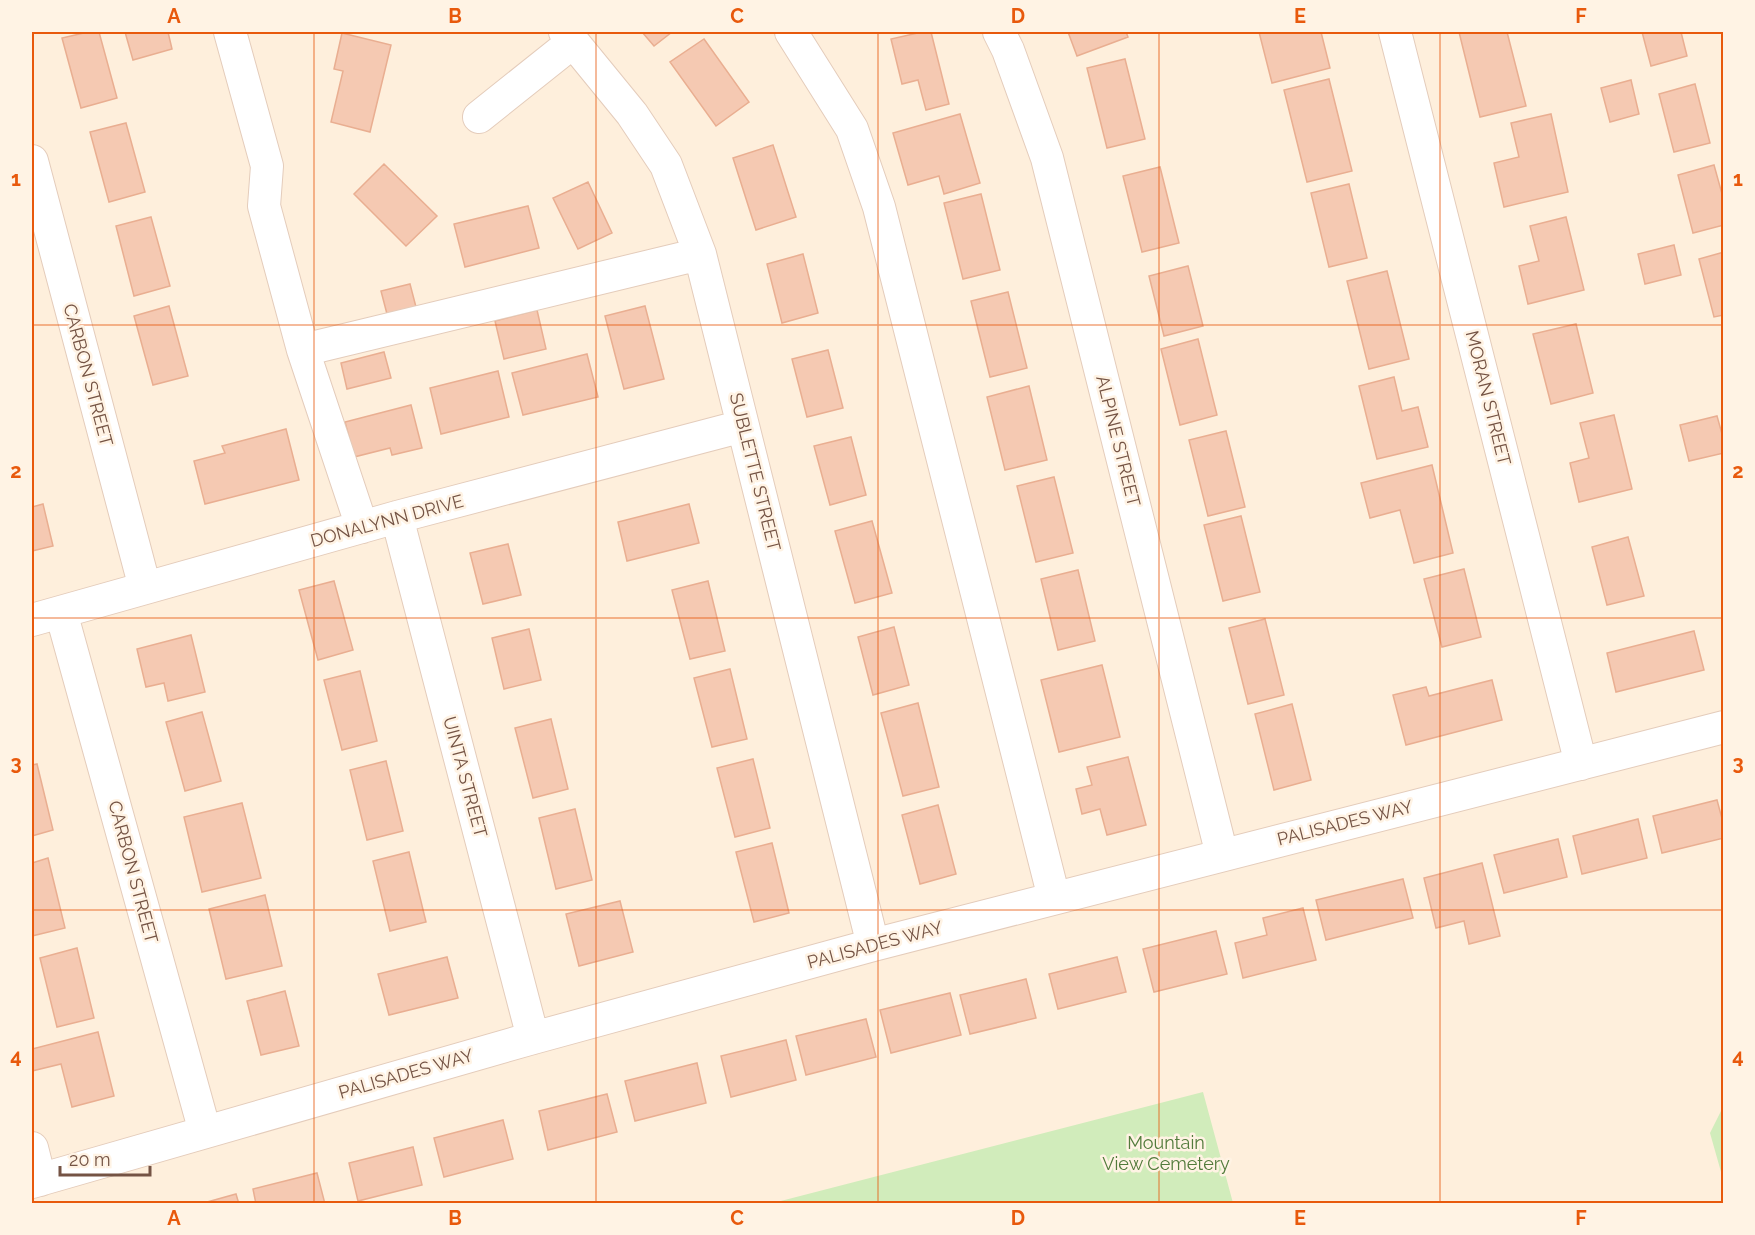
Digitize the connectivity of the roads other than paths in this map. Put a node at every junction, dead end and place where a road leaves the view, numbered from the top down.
1 (230, 32) edge
2 (791, 32) edge
3 (999, 32) edge
4 (1395, 32) edge
5 (569, 37) edge
6 (479, 117) dead end
7 (32, 161) edge
8 (700, 254) junction
9 (303, 350) junction
10 (743, 426) junction
11 (397, 517) junction
12 (363, 527) junction
13 (146, 588) junction
14 (61, 612) junction
15 (32, 620) edge
16 (1724, 727) edge
17 (1581, 764) junction
18 (1222, 855) junction
19 (1054, 898) junction
20 (873, 945) junction
21 (533, 1038) junction
22 (205, 1132) junction
23 (32, 1148) edge
24 (36, 1181) edge

1 - 9 street
2 - 19 street
3 - 18 street, ALPINE STREET
4 - 17 street, MORAN STREET
5 - 6 street
5 - 8 street, SUBLETTE STREET
7 - 13 street, CARBON STREET
8 - 9 street
8 - 10 street, SUBLETTE STREET
9 - 12 street
10 - 11 street, DONALYNN DRIVE
10 - 20 street, SUBLETTE STREET
11 - 12 street, DONALYNN DRIVE
11 - 21 street, UINTA STREET
12 - 13 street, DONALYNN DRIVE
13 - 14 street, DONALYNN DRIVE
14 - 15 street, DONALYNN DRIVE
14 - 22 street, CARBON STREET
16 - 17 street, PALISADES WAY
17 - 18 street, PALISADES WAY
18 - 19 street, PALISADES WAY
19 - 20 street, PALISADES WAY
20 - 21 street, PALISADES WAY
21 - 22 street, PALISADES WAY
22 - 24 street, PALISADES WAY
23 - 24 street

